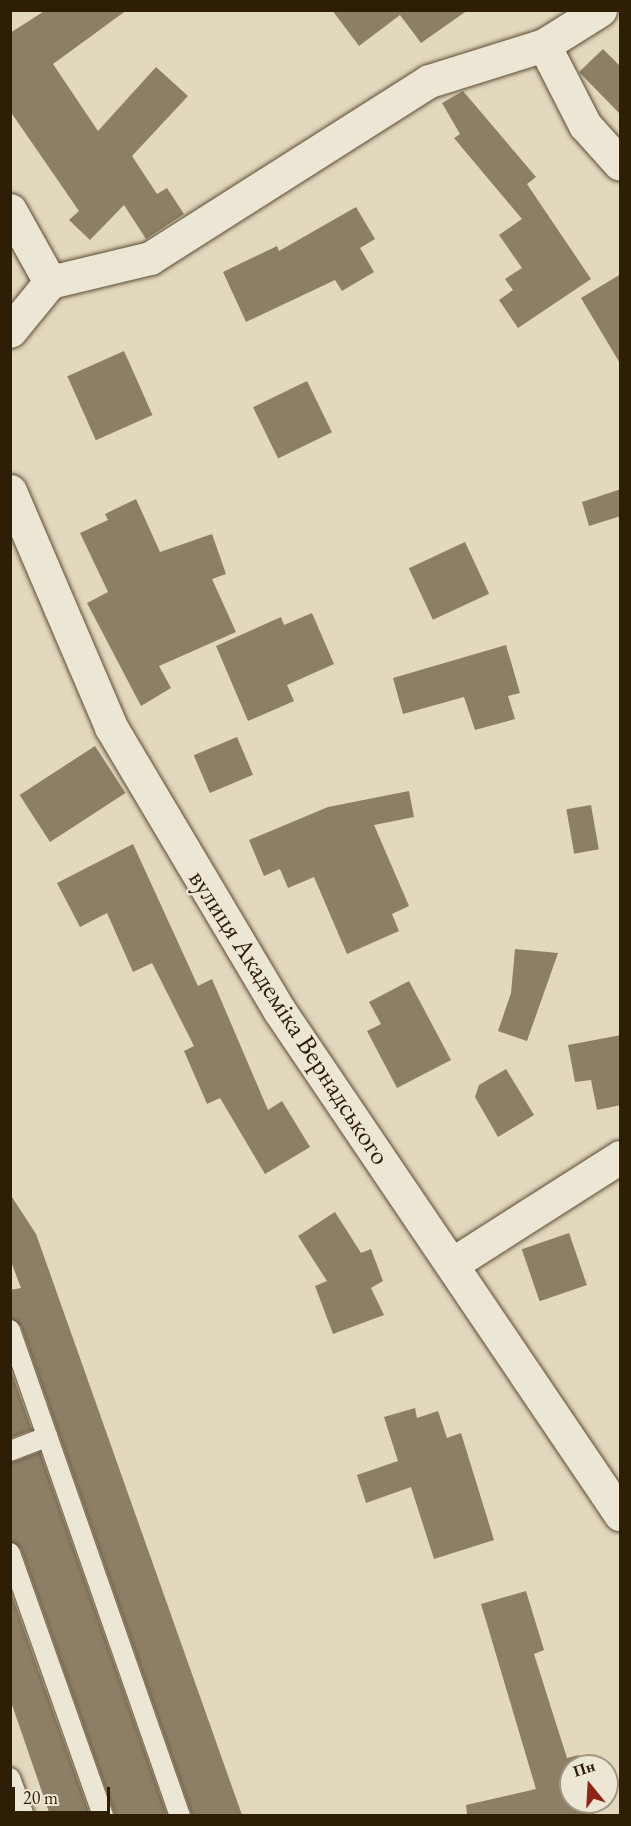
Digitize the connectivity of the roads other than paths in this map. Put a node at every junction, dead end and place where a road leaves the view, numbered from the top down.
1 (600, 10) edge
2 (544, 45) junction
3 (621, 164) edge
4 (10, 210) edge
5 (50, 282) junction
6 (10, 332) edge
7 (10, 491) edge
8 (621, 1156) edge
9 (452, 1264) junction
10 (10, 1330) edge
11 (47, 1437) junction
12 (10, 1451) edge
13 (621, 1514) edge
14 (10, 1553) edge
15 (10, 1778) edge
16 (24, 1815) edge
17 (103, 1815) edge
18 (180, 1815) edge

1 - 2 street
2 - 3 street
2 - 5 street
4 - 5 street
5 - 6 street
7 - 9 street, вулиця Академіка Вернадського
8 - 9 street
9 - 13 street, вулиця Академіка Вернадського
10 - 11 lane
11 - 12 lane
11 - 18 lane
14 - 17 lane
15 - 16 lane

